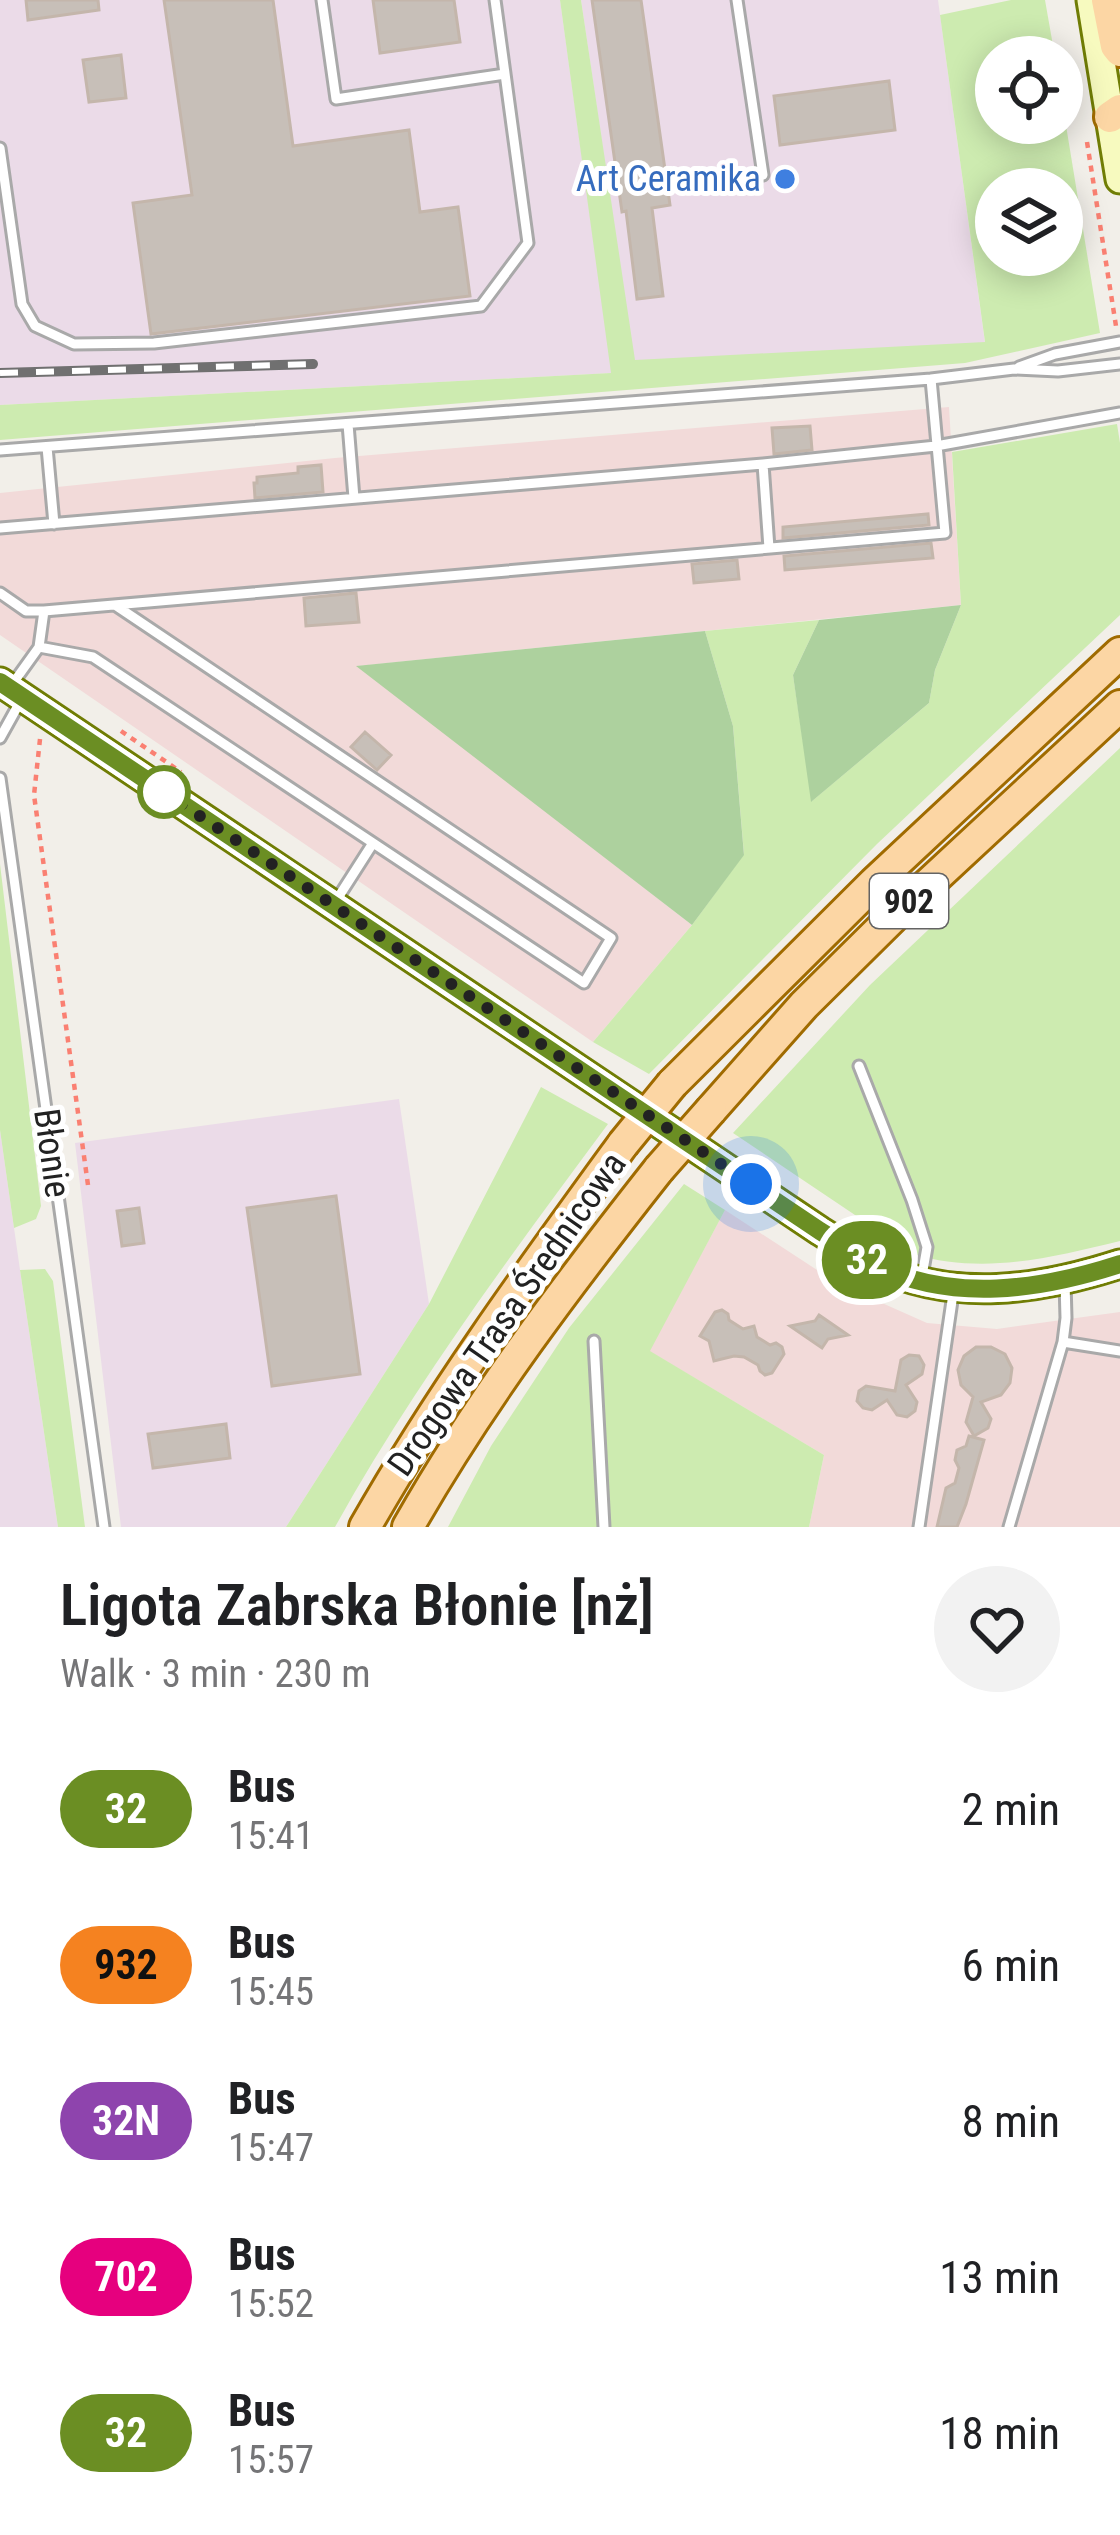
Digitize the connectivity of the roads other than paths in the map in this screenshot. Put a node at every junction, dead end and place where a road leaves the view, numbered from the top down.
1 (322, 0) edge
2 (495, 0) edge
3 (737, 0) edge
4 (1091, 0) edge
5 (1107, 0) edge
6 (1120, 51) edge
7 (505, 74) junction
8 (1109, 121) edge
9 (0, 148) edge
10 (763, 175) dead end
11 (1120, 179) edge
12 (1119, 342) edge
13 (1120, 364) edge
14 (1014, 369) junction
15 (932, 379) junction
16 (1120, 413) edge
17 (348, 424) junction
18 (936, 446) junction
19 (47, 447) junction
20 (0, 450) edge
21 (763, 464) junction
22 (354, 498) junction
23 (54, 524) junction
24 (0, 528) edge
25 (769, 548) junction
26 (0, 593) edge
27 (115, 604) junction
28 (44, 610) junction
29 (39, 647) junction
30 (1120, 653) edge
31 (11, 689) edge
32 (1120, 706) edge
33 (0, 738) edge
34 (0, 778) edge
35 (373, 843) junction
36 (333, 905) junction
37 (859, 1066) dead end
38 (1120, 1268) edge
39 (1077, 1277) junction
40 (921, 1282) junction
41 (953, 1288) junction
42 (594, 1341) dead end
43 (1063, 1342) junction
44 (1120, 1351) edge
45 (507, 1372) junction
46 (104, 1527) edge
47 (365, 1527) edge
48 (408, 1527) edge
49 (429, 1527) edge
50 (604, 1527) edge
51 (919, 1527) edge
52 (1009, 1527) edge

1 - 7 lane
2 - 7 lane
3 - 10 lane
4 - 8 street
5 - 6 main road
7 - 9 lane
8 - 11 street
12 - 14 lane
13 - 14 lane
14 - 15 lane
15 - 17 lane
15 - 18 lane
16 - 18 lane
17 - 19 lane
17 - 22 lane
18 - 21 lane
18 - 25 lane
19 - 20 lane
19 - 23 lane
21 - 22 lane
21 - 25 lane
22 - 23 lane
23 - 24 lane
25 - 27 lane
26 - 28 lane
27 - 28 lane
27 - 35 lane
28 - 29 lane
29 - 31 lane
29 - 35 lane
30 - 47 main road, Drogowa Trasa Średnicowa / 902, bridge
31 - 33 lane
31 - 36 street
32 - 45 main road, Drogowa Trasa Średnicowa / 902, bridge
34 - 46 lane, Błonie
35 - 36 lane
36 - 40 street
37 - 40 lane
38 - 39 street
39 - 41 street
39 - 43 lane
40 - 41 street
41 - 51 lane
42 - 50 lane
43 - 44 lane
43 - 52 lane
45 - 48 main road, Drogowa Trasa Średnicowa / 902
45 - 49 main road

